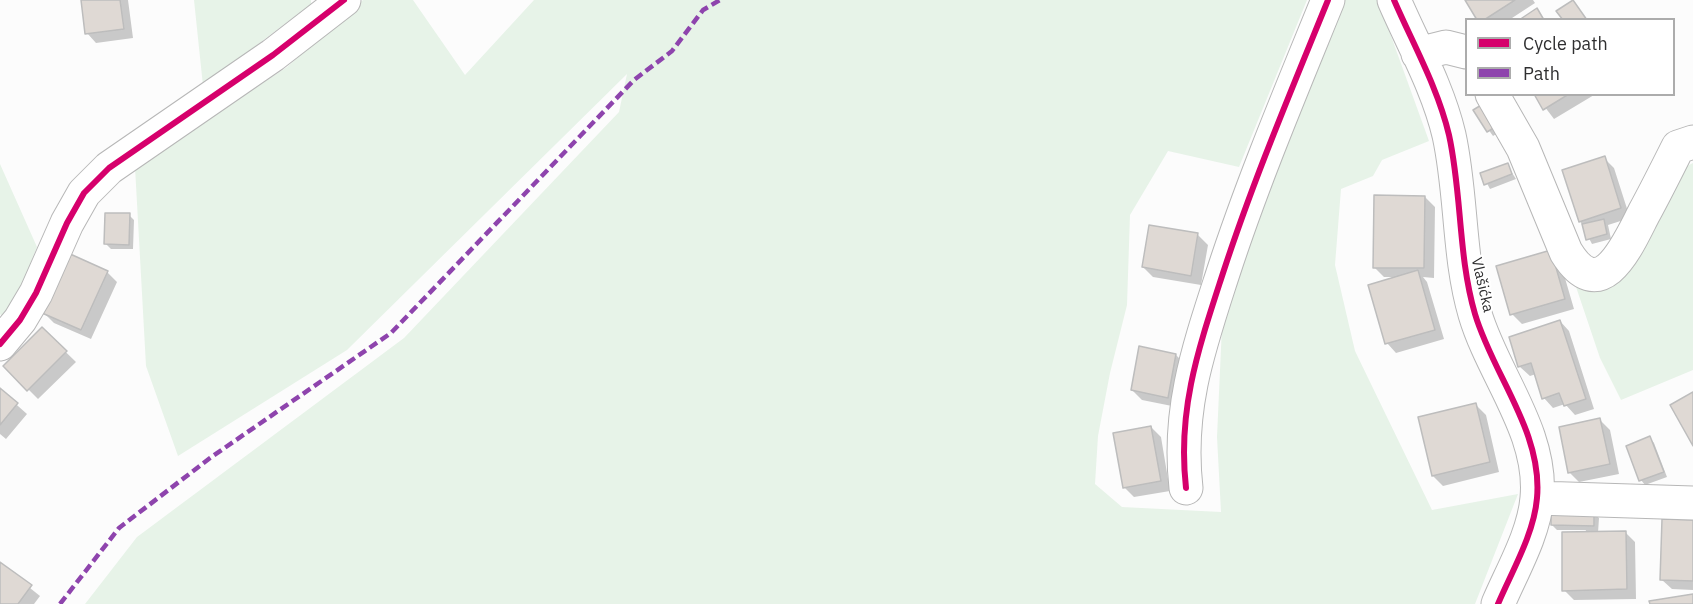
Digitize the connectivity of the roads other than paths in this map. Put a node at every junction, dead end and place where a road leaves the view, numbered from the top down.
1 (344, 0) edge
2 (1328, 0) edge
3 (1394, 0) edge
4 (1465, 52) edge
5 (1418, 54) junction
6 (1493, 96) edge
7 (1693, 142) edge
8 (0, 344) edge
9 (1186, 488) dead end
10 (1538, 498) junction
11 (1693, 503) edge
12 (1498, 604) edge

1 - 8 street
2 - 9 street
3 - 5 street, Vlašićka
4 - 5 street
5 - 10 street, Vlašićka
6 - 7 street
10 - 11 street
10 - 12 street, Vlašićka

